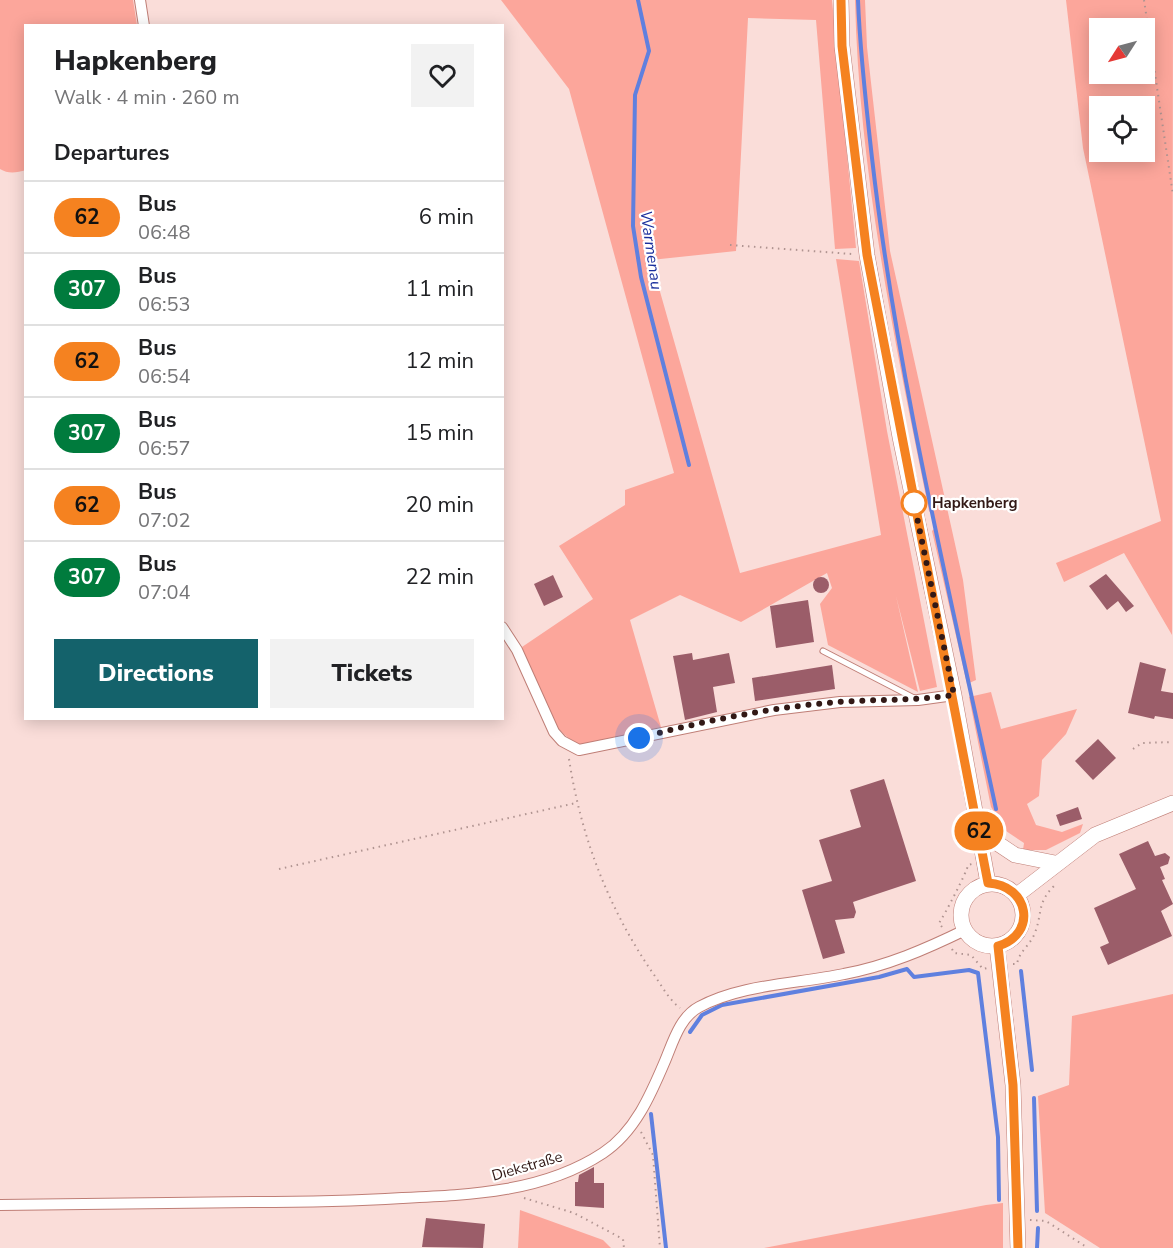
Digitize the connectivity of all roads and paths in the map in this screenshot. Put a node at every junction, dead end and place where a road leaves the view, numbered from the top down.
1 (140, 0) edge
2 (841, 0) edge
3 (1144, 0) edge
4 (144, 24) edge
5 (1173, 195) edge
6 (730, 245) dead end
7 (867, 255) junction
8 (504, 630) edge
9 (823, 651) dead end
10 (954, 695) junction
11 (918, 700) junction
12 (1173, 742) edge
13 (572, 748) junction
14 (1133, 749) dead end
15 (576, 803) junction
16 (1173, 803) edge
17 (979, 831) junction
18 (1055, 863) junction
19 (279, 869) dead end
20 (1060, 880) dead end
21 (988, 883) junction
22 (1017, 895) junction
23 (965, 930) junction
24 (998, 946) junction
25 (1001, 966) junction
26 (688, 1015) junction
27 (633, 1124) junction
28 (510, 1190) junction
29 (0, 1205) edge
30 (1019, 1218) junction
31 (624, 1248) edge
32 (660, 1248) edge
33 (1018, 1248) edge
34 (1088, 1248) edge

1 - 4 street
2 - 7 main road
3 - 5 path
6 - 7 path
7 - 10 main road
8 - 13 street
9 - 11 lane
10 - 11 street
10 - 17 main road
11 - 13 street
12 - 14 path
13 - 15 path
15 - 19 path
15 - 26 path
16 - 18 main road
17 - 18 main road
17 - 21 main road
18 - 22 main road
20 - 25 path
21 - 22 main road
21 - 23 main road
22 - 24 main road
23 - 24 main road
23 - 26 street
24 - 25 main road
25 - 30 main road
26 - 27 street, Diekstraße
27 - 28 street, Diekstraße
27 - 32 path
28 - 29 street, Diekstraße
28 - 31 path
30 - 33 main road
30 - 34 path

